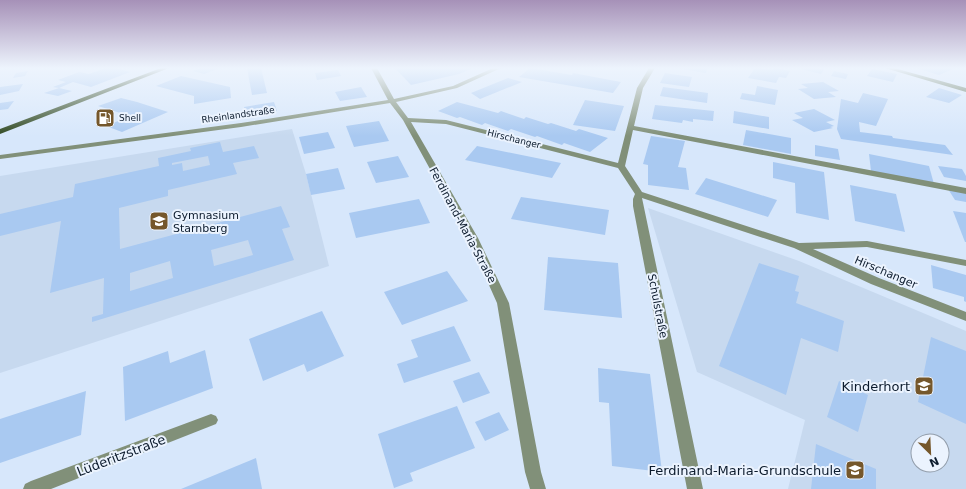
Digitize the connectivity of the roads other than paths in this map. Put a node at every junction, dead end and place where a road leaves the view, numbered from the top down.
1 (107, 91) edge
2 (386, 91) edge
3 (438, 91) edge
4 (639, 91) edge
5 (392, 101) junction
6 (406, 120) junction
7 (630, 127) junction
8 (0, 132) edge
9 (0, 157) edge
10 (621, 166) junction
11 (966, 191) edge
12 (639, 194) junction
13 (798, 246) junction
14 (966, 263) edge
15 (966, 317) edge
16 (211, 420) dead end
17 (31, 489) edge
18 (538, 489) edge
19 (695, 489) edge

1 - 8 main road
2 - 5 street, Ferdinand-Maria-Straße
3 - 5 street, Rheinlandstraße
4 - 7 street
5 - 6 street, Ferdinand-Maria-Straße
5 - 9 street, Rheinlandstraße
6 - 10 street, Hirschanger
6 - 18 street, Ferdinand-Maria-Straße
7 - 10 street
7 - 11 street
10 - 12 street
12 - 13 street, Hirschanger
12 - 19 street, Schulstraße
13 - 14 street, Hirschanger
13 - 15 street, Hirschanger
16 - 17 street, Lüderitzstraße

